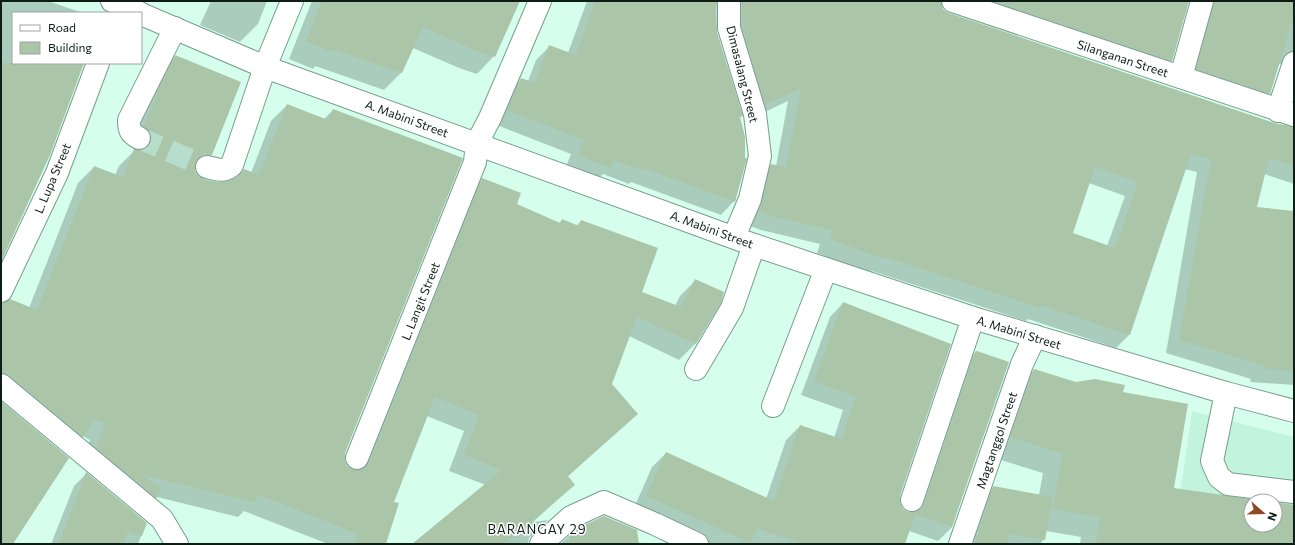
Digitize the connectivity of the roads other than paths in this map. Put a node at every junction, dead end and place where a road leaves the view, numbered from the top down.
1 (292, 1) edge
2 (540, 1) edge
3 (729, 1) edge
4 (953, 1) edge
5 (1202, 1) edge
6 (116, 6) edge
7 (137, 12) edge
8 (142, 14) edge
9 (175, 28) junction
10 (1294, 63) edge
11 (98, 64) edge
12 (265, 67) junction
13 (1181, 77) junction
14 (1286, 113) edge
15 (139, 138) tunnel mouth
16 (477, 143) junction
17 (207, 167) tunnel mouth
18 (734, 237) junction
19 (754, 245) junction
20 (826, 270) junction
21 (1, 291) edge
22 (973, 318) junction
23 (1035, 336) junction
24 (696, 368) dead end
25 (1, 385) edge
26 (1226, 393) junction
27 (773, 406) dead end
28 (1294, 410) edge
29 (357, 458) dead end
30 (1294, 492) edge
31 (912, 500) dead end
32 (177, 544) edge
33 (541, 544) edge
34 (697, 544) edge
35 (960, 544) edge

1 - 12 street
2 - 16 street
3 - 18 street, Dimasalang Street
4 - 13 street, Silanganan Street
5 - 13 street
6 - 7 street, A. Mabini Street
8 - 9 street, A. Mabini Street
9 - 12 street, A. Mabini Street
9 - 15 street
10 - 14 street
11 - 21 street, L. Lupa Street
12 - 16 street, A. Mabini Street
12 - 17 street
13 - 14 street, Silanganan Street
16 - 18 street, A. Mabini Street
16 - 29 street, L. Langit Street
18 - 19 street, A. Mabini Street
19 - 20 street, A. Mabini Street
19 - 24 street
20 - 22 street, A. Mabini Street
20 - 27 street
22 - 23 street, A. Mabini Street
22 - 31 street
23 - 26 street, A. Mabini Street
23 - 35 street, Magtanggol Street
25 - 32 street
26 - 28 street, A. Mabini Street
26 - 30 street
33 - 34 street

